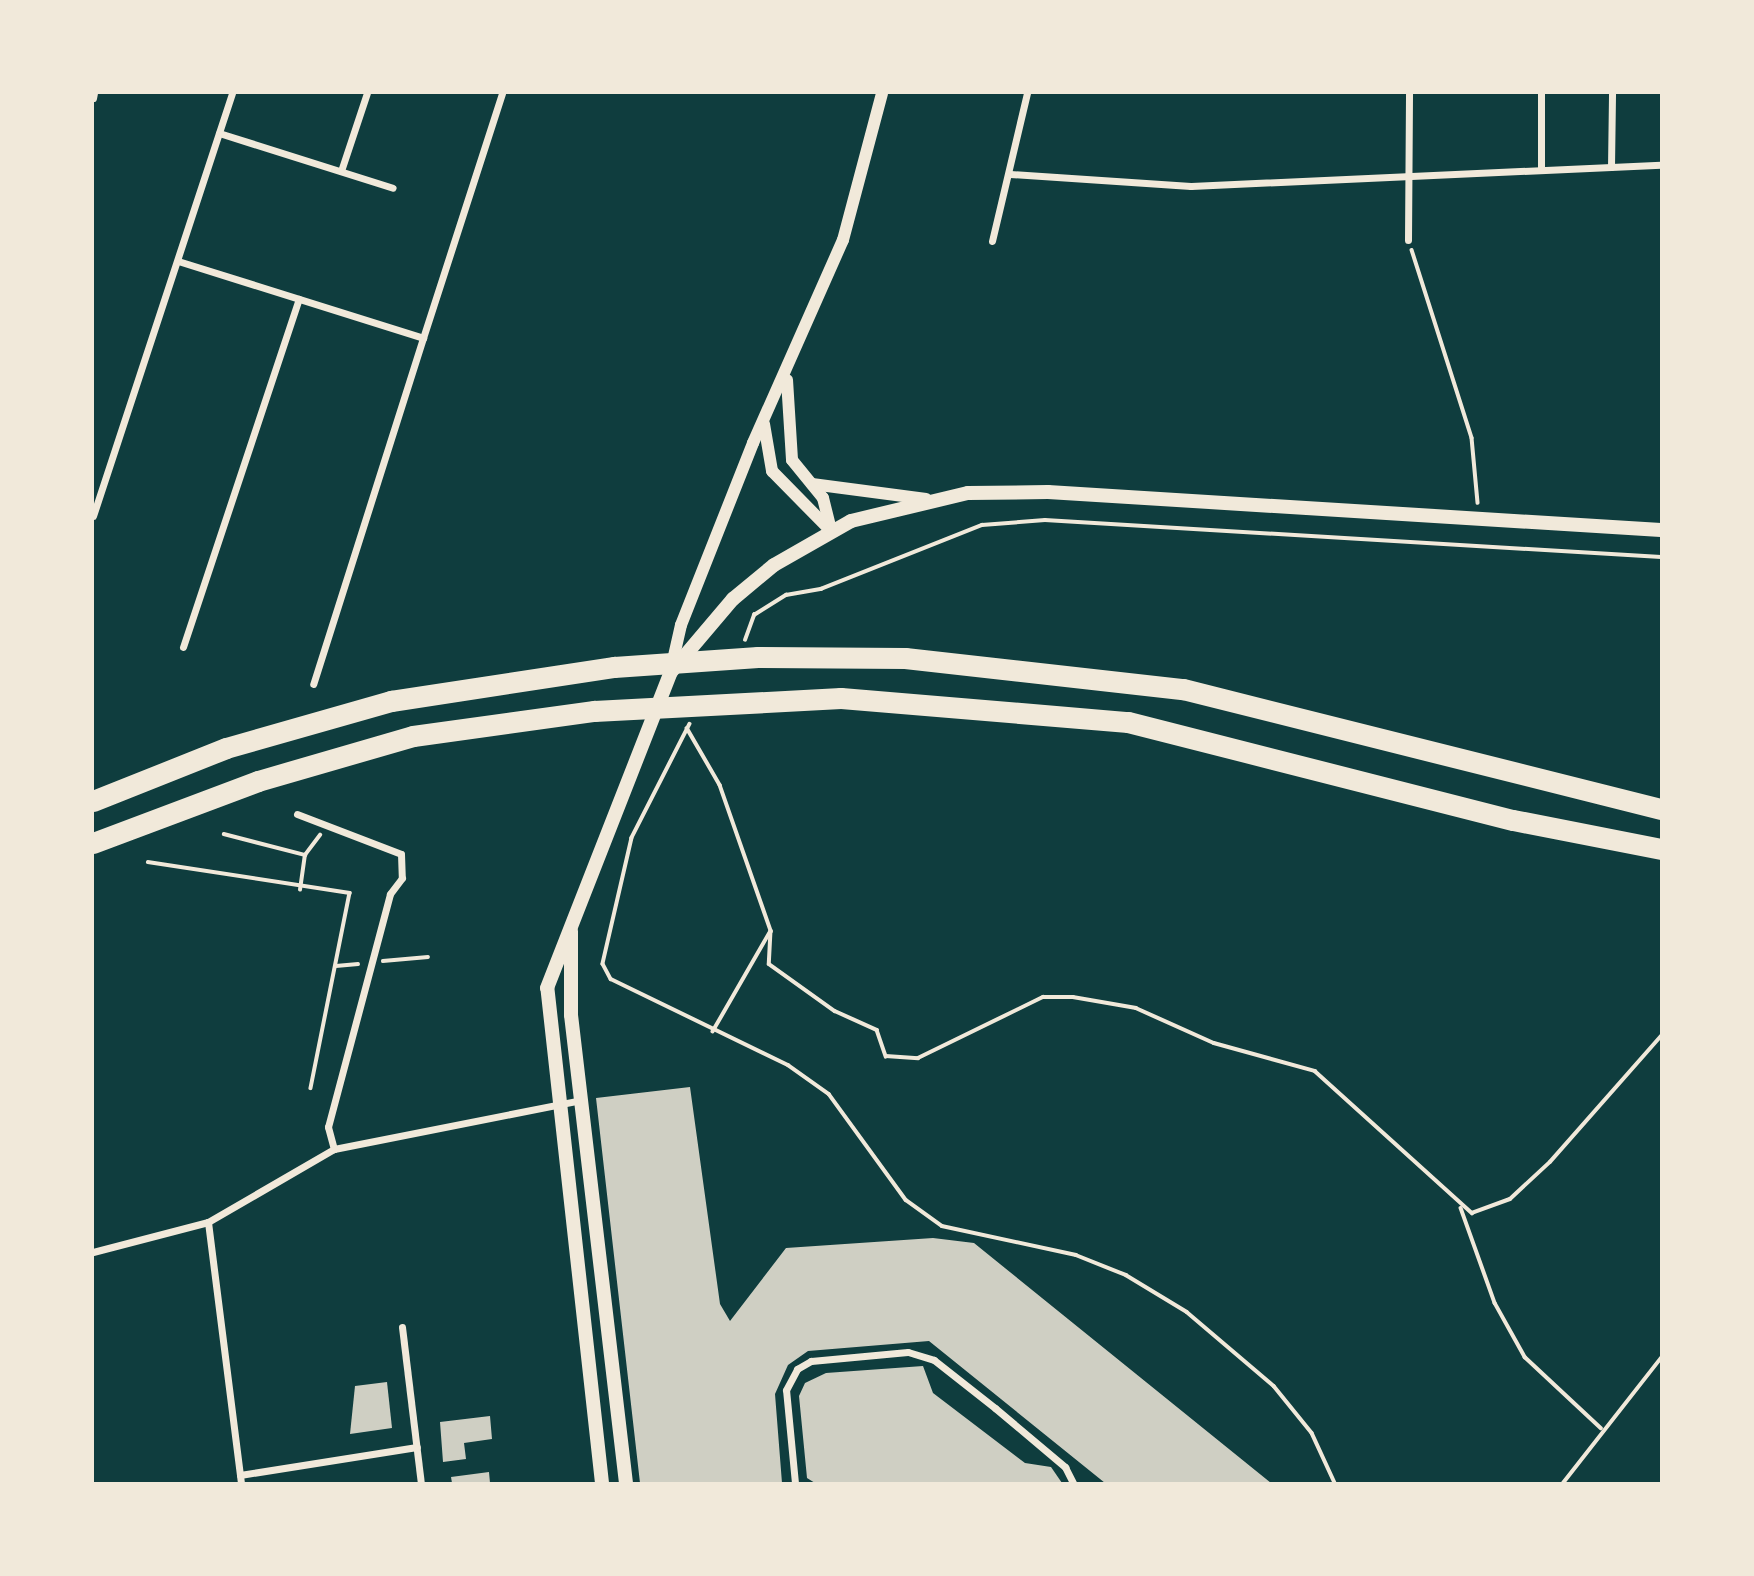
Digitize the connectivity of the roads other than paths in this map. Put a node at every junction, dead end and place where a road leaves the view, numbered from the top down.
1 (94, 93) edge
2 (232, 93) edge
3 (367, 93) edge
4 (502, 93) edge
5 (882, 93) edge
6 (1027, 93) edge
7 (1409, 93) edge
8 (1541, 93) edge
9 (1612, 93) edge
10 (93, 98) edge
11 (219, 133) junction
12 (1661, 165) edge
13 (1611, 167) junction
14 (1541, 170) junction
15 (341, 171) junction
16 (1010, 174) junction
17 (1409, 174) junction
18 (393, 188) dead end
19 (1408, 240) road end
20 (992, 241) dead end
21 (178, 261) junction
22 (299, 299) junction
23 (423, 338) junction
24 (788, 375) junction
25 (764, 418) junction
26 (808, 482) junction
27 (926, 499) junction
28 (93, 516) edge
29 (1661, 530) edge
30 (831, 531) junction
31 (183, 647) dead end
32 (671, 672) junction
33 (313, 684) dead end
34 (93, 801) edge
35 (1661, 808) edge
36 (297, 814) dead end
37 (93, 843) edge
38 (1661, 849) edge
39 (572, 915) junction
40 (583, 1100) junction
41 (555, 1105) junction
42 (334, 1149) junction
43 (208, 1222) junction
44 (93, 1252) edge
45 (402, 1327) dead end
46 (417, 1447) junction
47 (240, 1479) edge
48 (421, 1483) edge
49 (602, 1483) edge
50 (626, 1483) edge
51 (795, 1483) edge
52 (1073, 1483) edge

1 - 10 street
2 - 11 street
3 - 15 street
4 - 23 street
5 - 24 street
6 - 16 street
7 - 17 street
8 - 14 street
9 - 13 street
11 - 15 street
11 - 21 street
12 - 13 street
13 - 14 street
14 - 17 street
15 - 18 street
16 - 17 street
16 - 20 street
17 - 19 street
21 - 22 street
21 - 28 street
22 - 23 street
22 - 31 street
23 - 33 street
24 - 25 street
24 - 26 street
25 - 30 street
25 - 32 street
26 - 27 street
26 - 30 street
27 - 29 main road
27 - 30 main road
30 - 32 main road
32 - 39 main road
34 - 35 highway
36 - 42 street
37 - 38 highway
39 - 40 main road
39 - 41 main road
40 - 41 street
40 - 50 main road
41 - 42 street
41 - 49 main road
42 - 43 street
43 - 44 street
43 - 47 street
45 - 46 street
46 - 47 street
46 - 48 street
51 - 52 street

